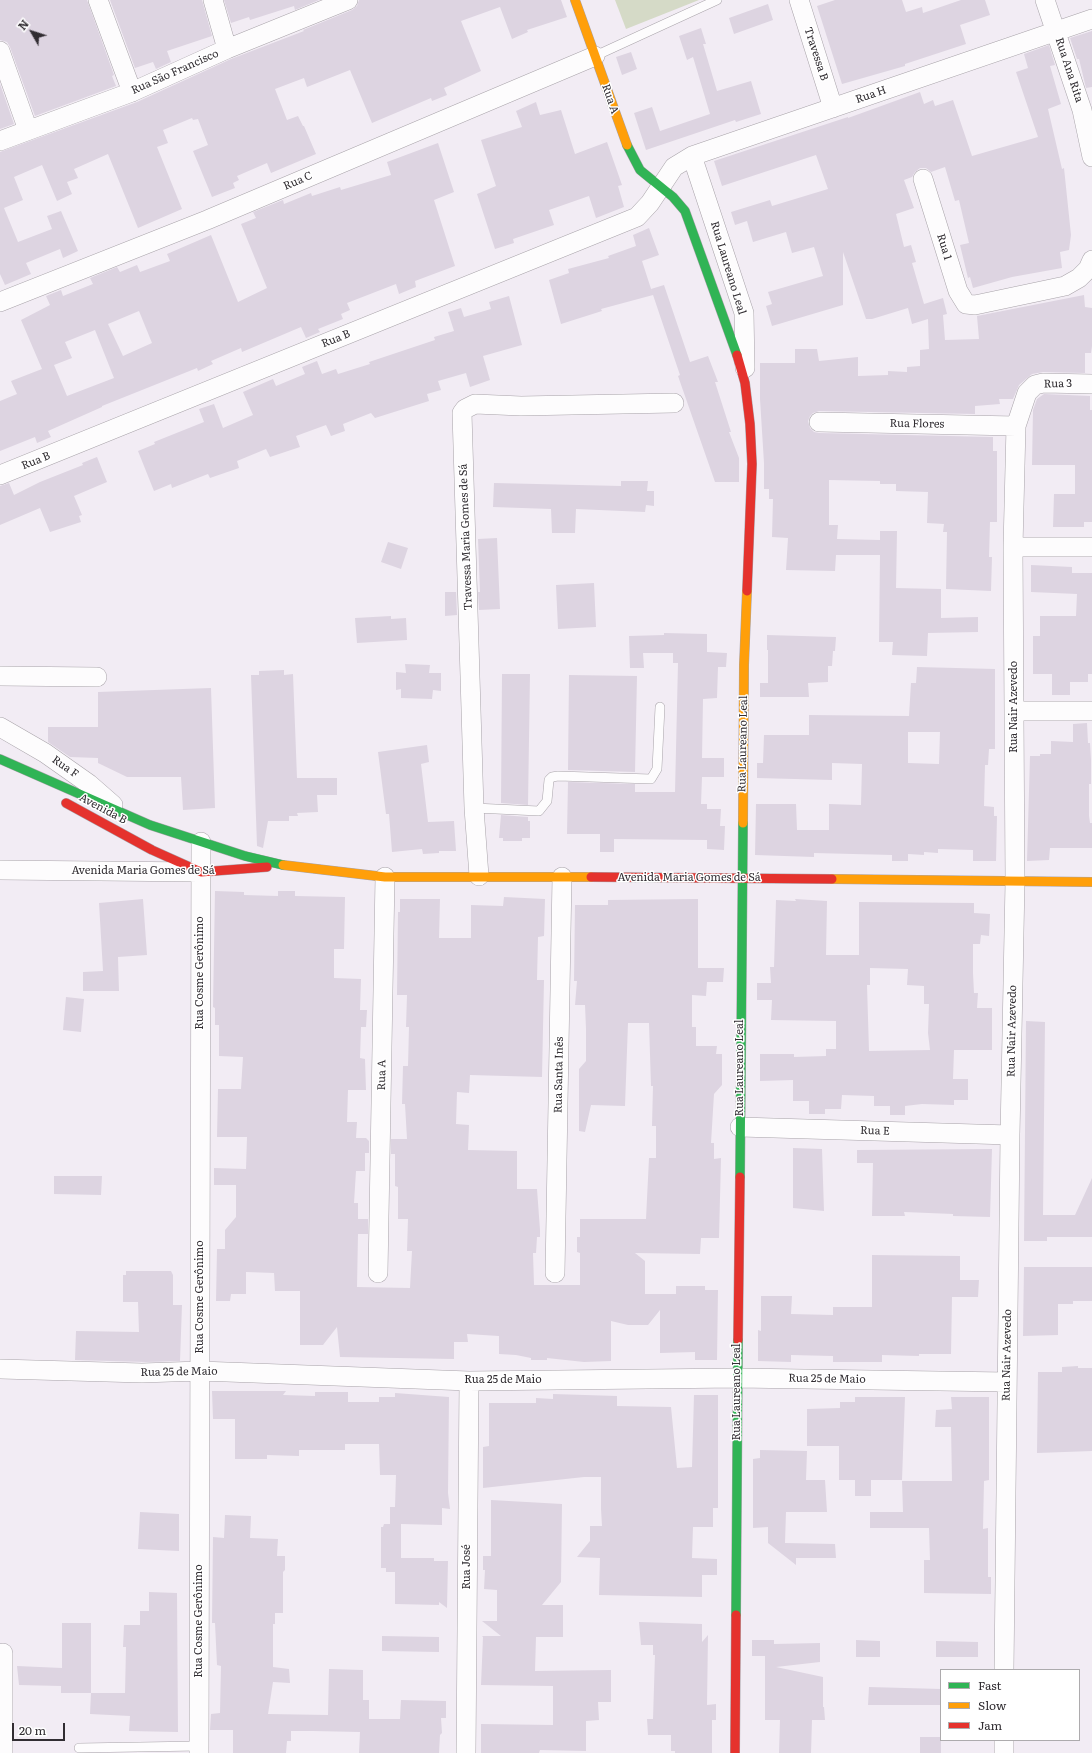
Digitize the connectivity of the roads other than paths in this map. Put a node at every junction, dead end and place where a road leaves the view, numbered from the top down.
1 (98, 0) edge
2 (213, 0) edge
3 (576, 0) edge
4 (717, 0) edge
5 (799, 0) edge
6 (1045, 0) edge
7 (339, 2) edge
8 (1092, 19) edge
9 (1055, 31) junction
10 (227, 49) junction
11 (0, 51) edge
12 (595, 56) junction
13 (132, 92) junction
14 (833, 108) junction
15 (28, 130) junction
16 (0, 141) edge
17 (692, 156) junction
18 (1092, 157) edge
19 (923, 179) dead end
20 (661, 187) junction
21 (1092, 260) edge
22 (0, 302) edge
23 (745, 383) junction
24 (1092, 384) edge
25 (1027, 393) joint
26 (674, 403) dead end
27 (819, 422) dead end
28 (1016, 426) junction
29 (0, 475) edge
30 (1092, 546) edge
31 (1013, 547) junction
32 (0, 676) edge
33 (97, 677) dead end
34 (660, 707) dead end
35 (1014, 711) junction
36 (1092, 712) edge
37 (0, 727) edge
38 (0, 759) edge
39 (22, 779) dead end
40 (55, 797) dead end
41 (474, 808) junction
42 (124, 815) junction
43 (201, 842) junction
44 (286, 866) junction
45 (0, 870) edge
46 (201, 872) junction
47 (479, 876) junction
48 (386, 877) junction
49 (562, 877) junction
50 (742, 878) junction
51 (1015, 882) junction
52 (1092, 882) edge
53 (740, 1127) junction
54 (1010, 1135) junction
55 (378, 1273) dead end
56 (555, 1273) dead end
57 (0, 1369) edge
58 (200, 1371) junction
59 (737, 1378) junction
60 (469, 1381) junction
61 (1007, 1382) junction
62 (3, 1653) dead end
63 (1004, 1669) edge
64 (1, 1716) edge
65 (1004, 1741) edge
66 (79, 1748) dead end
67 (199, 1749) edge
68 (3, 1753) edge
69 (466, 1753) edge
70 (735, 1753) edge
71 (1004, 1753) edge

1 - 13 street
2 - 10 street
3 - 12 street, Rua A
4 - 12 lane
5 - 14 street, Travessa B
6 - 9 street
7 - 10 street, Rua São Francisco
8 - 9 street, Rua H
9 - 14 street, Rua H
9 - 18 street, Rua Ana Rita
10 - 13 street, Rua São Francisco
11 - 15 street
12 - 20 street, Rua A
12 - 22 street, Rua C
13 - 15 street, Rua São Francisco
14 - 17 street, Rua H
15 - 16 street, Rua São Francisco
17 - 20 street, Rua H
17 - 23 street, Rua Laureano Leal
19 - 21 street, Rua 1
20 - 23 street, Rua Laureano Leal
20 - 29 street, Rua B
23 - 50 street, Rua Laureano Leal
24 - 25 street, Rua 3
25 - 28 street, Rua Nair Azevedo
26 - 41 street, Travessa Maria Gomes de Sá
27 - 28 street, Rua Flores
28 - 31 street, Rua Nair Azevedo
30 - 31 street
31 - 35 street, Rua Nair Azevedo
32 - 33 street
34 - 41 lane
35 - 36 street
35 - 51 street, Rua Nair Azevedo
37 - 42 street, Rua F
38 - 39 street, Avenida B
38 - 42 street, Avenida B
40 - 46 street, Avenida B
41 - 47 street, Travessa Maria Gomes de Sá
42 - 43 street, Avenida B
43 - 44 street, Avenida Maria Gomes de Sá
43 - 46 street, Rua Cosme Gerônimo
44 - 46 street, Avenida Maria Gomes de Sá
44 - 48 street, Avenida Maria Gomes de Sá
45 - 46 street, Avenida Maria Gomes de Sá
46 - 58 street, Rua Cosme Gerônimo
47 - 48 street, Avenida Maria Gomes de Sá
47 - 49 street, Avenida Maria Gomes de Sá
48 - 55 street, Rua A
49 - 50 street, Avenida Maria Gomes de Sá
49 - 56 street, Rua Santa Inês
50 - 51 street, Avenida Maria Gomes de Sá
50 - 53 street, Rua Laureano Leal
51 - 52 street, Avenida Maria Gomes de Sá
51 - 54 street, Rua Nair Azevedo
53 - 54 street, Rua E
53 - 59 street, Rua Laureano Leal
54 - 61 street, Rua Nair Azevedo
57 - 58 street, Rua 25 de Maio
58 - 60 street, Rua 25 de Maio
58 - 67 street, Rua Cosme Gerônimo
59 - 60 street, Rua 25 de Maio
59 - 61 street, Rua 25 de Maio
59 - 70 street, Rua Laureano Leal
60 - 69 street, Rua José
61 - 63 street, Rua Nair Azevedo
62 - 64 street
64 - 68 street
65 - 71 street
66 - 67 lane

